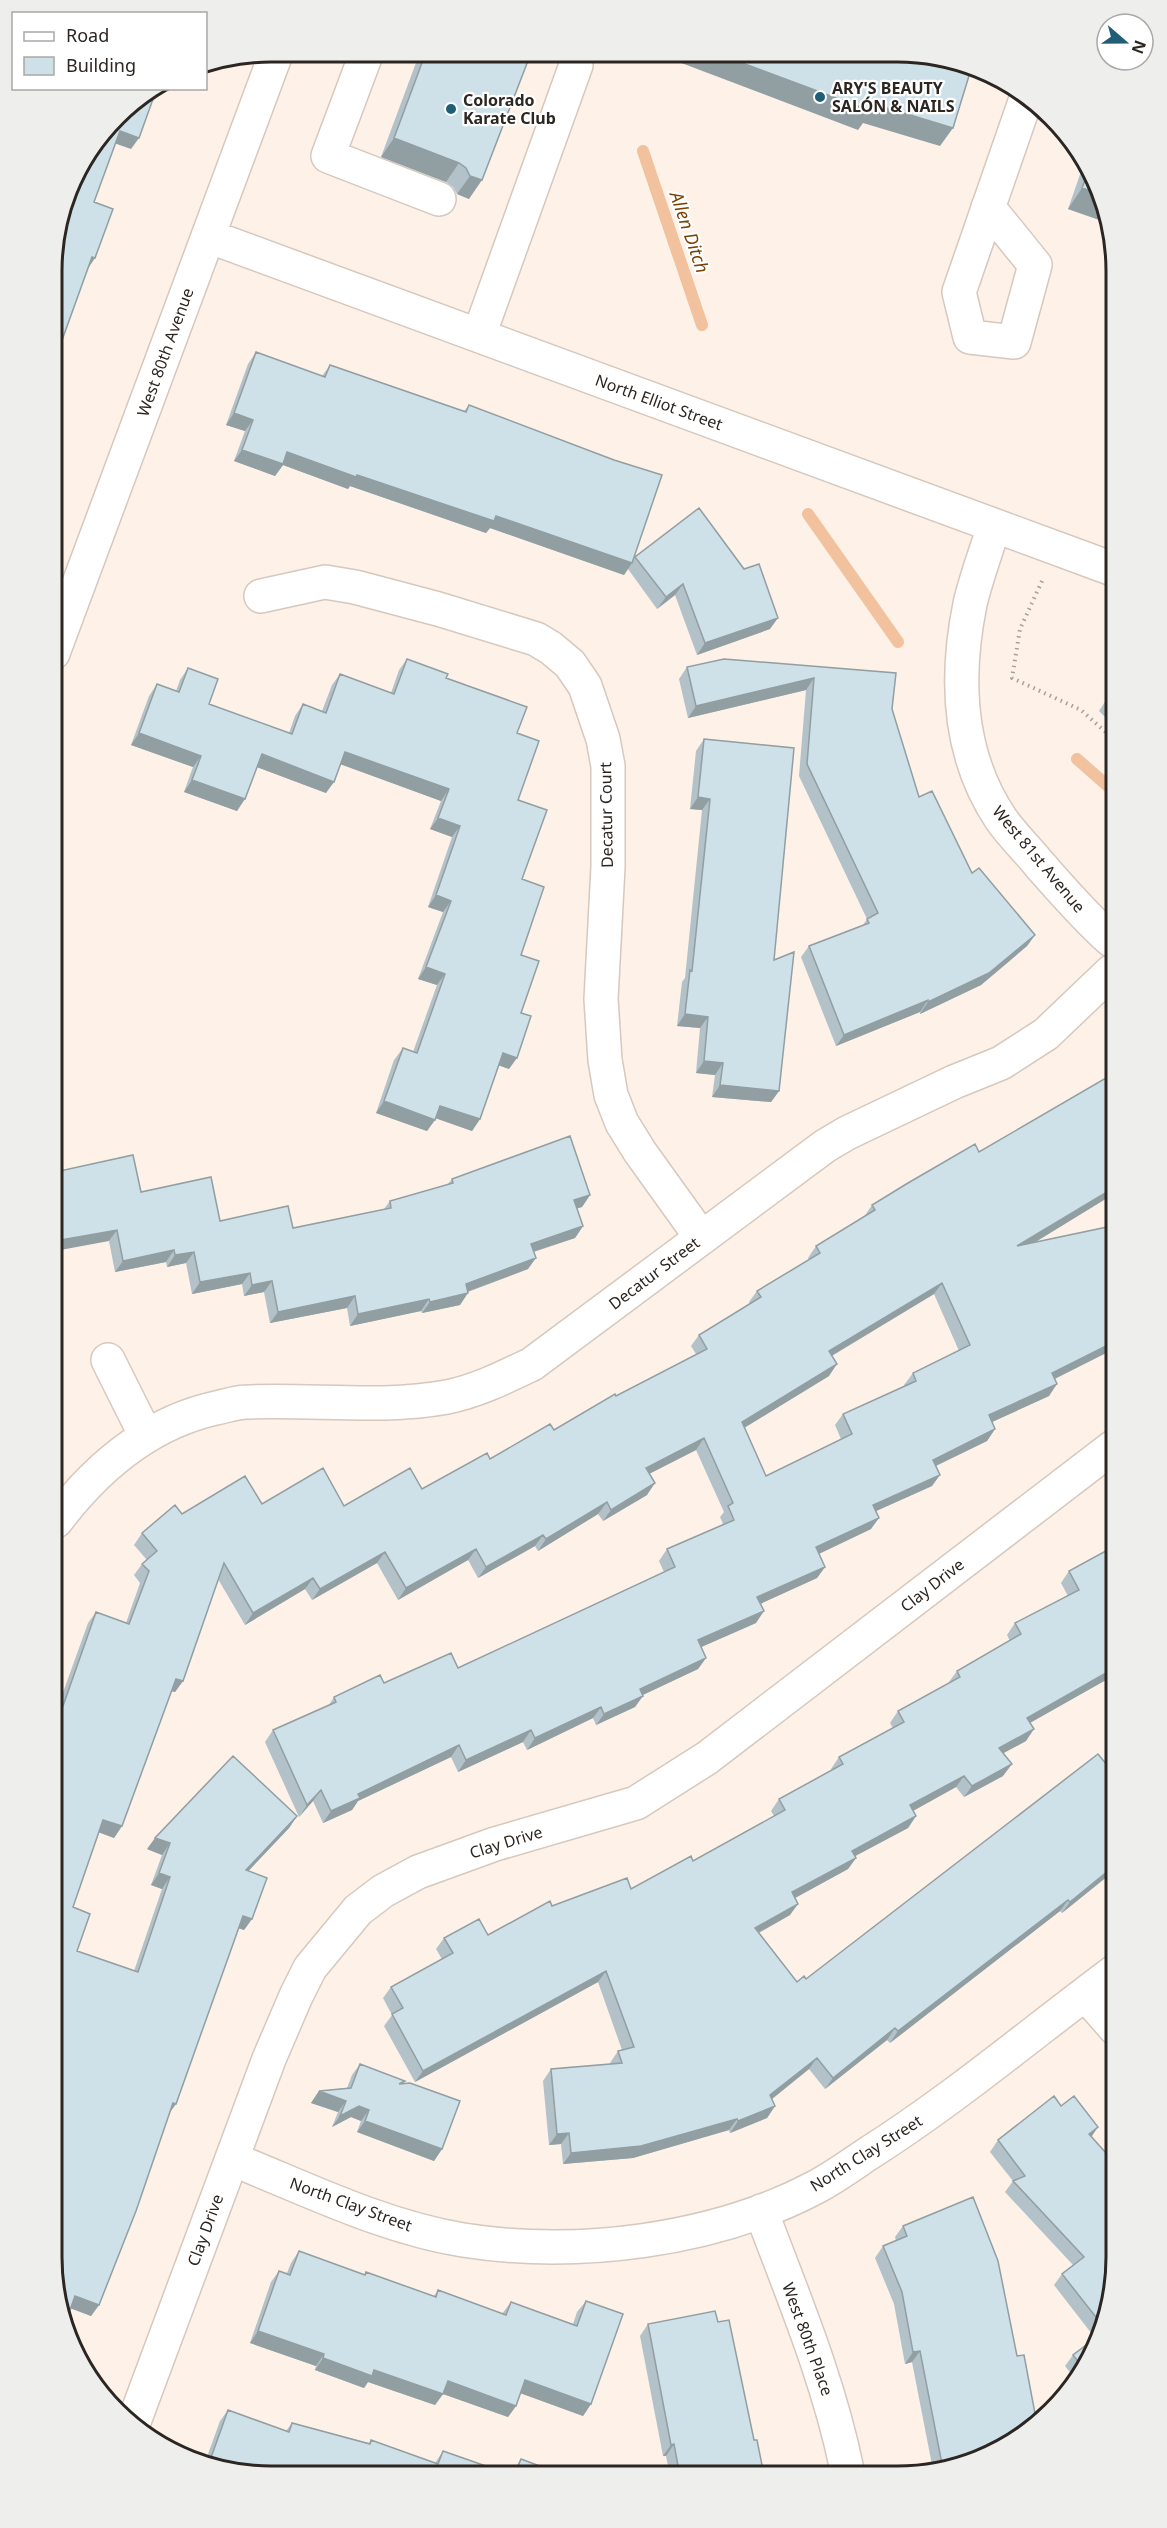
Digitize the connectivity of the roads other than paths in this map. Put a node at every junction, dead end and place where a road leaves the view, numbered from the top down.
1 (273, 62) edge
2 (363, 62) edge
3 (576, 65) dead end
4 (1024, 105) edge
5 (439, 199) dead end
6 (988, 207) dead end
7 (208, 236) junction
8 (479, 335) junction
9 (994, 526) junction
10 (1106, 567) edge
11 (261, 596) dead end
12 (62, 629) edge
13 (1106, 935) edge
14 (1106, 977) edge
15 (701, 1237) junction
16 (108, 1360) dead end
17 (146, 1436) junction
18 (1105, 1453) edge
19 (62, 1513) edge
20 (1105, 1979) edge
21 (1085, 1994) junction
22 (1105, 2017) edge
23 (232, 2159) junction
24 (761, 2211) junction
25 (136, 2417) edge
26 (847, 2466) edge

1 - 7 street, West 80th Avenue
2 - 5 street
3 - 8 street
4 - 6 street
7 - 8 street, North Elliot Street
7 - 12 street, West 80th Avenue
8 - 9 street, North Elliot Street
9 - 10 street, North Elliot Street
9 - 13 street, West 81st Avenue
11 - 15 street, Decatur Court
14 - 15 street, Decatur Street
15 - 17 street, Decatur Street
16 - 17 street
17 - 19 street, Decatur Street
18 - 23 street, Clay Drive
20 - 21 street, North Clay Street
21 - 22 street
21 - 24 street, North Clay Street
23 - 24 street, North Clay Street
23 - 25 street, Clay Drive
24 - 26 street, West 80th Place

